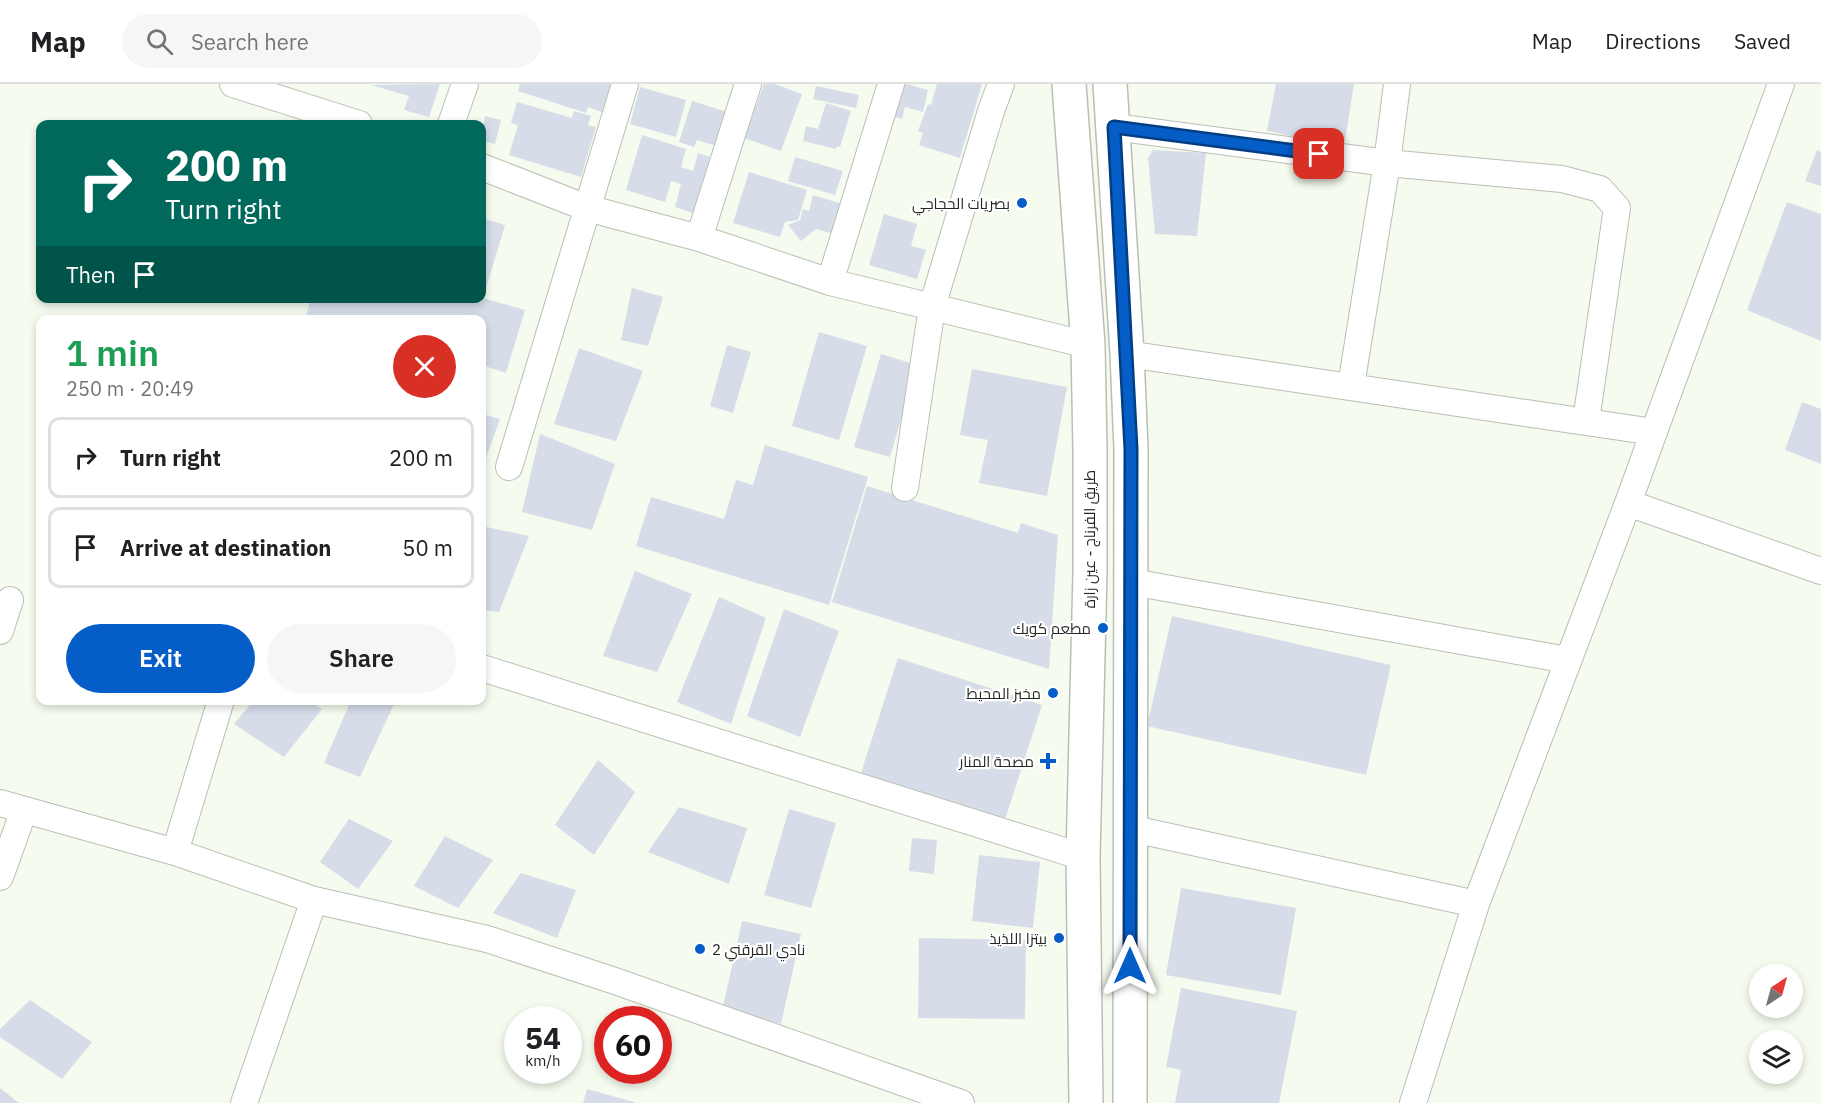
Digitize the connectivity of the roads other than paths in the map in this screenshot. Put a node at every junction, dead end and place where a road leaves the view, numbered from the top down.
1 (233, 84) edge
2 (465, 84) edge
3 (625, 84) edge
4 (748, 84) edge
5 (891, 84) edge
6 (1001, 84) edge
7 (1069, 84) edge
8 (1110, 84) edge
9 (1398, 84) edge
10 (1781, 84) edge
11 (346, 120) edge
12 (452, 120) edge
13 (1114, 127) junction
14 (1387, 163) junction
15 (486, 169) edge
16 (587, 208) junction
17 (699, 238) junction
18 (830, 282) junction
19 (932, 307) junction
20 (1088, 345) junction
21 (1127, 354) junction
22 (1351, 386) junction
23 (1586, 421) junction
24 (1654, 432) junction
25 (509, 467) dead end
26 (905, 488) dead end
27 (1628, 503) junction
28 (1821, 571) edge
29 (1132, 582) junction
30 (10, 600) dead end
31 (0, 631) edge
32 (1567, 660) junction
33 (486, 669) edge
34 (219, 705) edge
35 (12, 806) edge
36 (1129, 828) junction
37 (175, 852) junction
38 (1083, 857) junction
39 (0, 877) edge
40 (314, 900) junction
41 (1476, 904) junction
42 (933, 1099) edge
43 (244, 1103) edge
44 (960, 1103) edge
45 (1086, 1103) edge
46 (1130, 1103) edge
47 (1413, 1103) edge

1 - 11 street
2 - 12 street
3 - 16 street
4 - 17 street
5 - 18 street
6 - 19 street
7 - 20 main road, طريق الفرناج - عين زارة
8 - 13 main road
9 - 14 street
10 - 24 street
13 - 14 street
13 - 21 main road
14 - 22 street
14 - 23 street
15 - 16 street
16 - 17 street
16 - 25 street
17 - 18 street
18 - 19 street
19 - 20 street
19 - 26 street
20 - 38 main road, طريق الفرناج - عين زارة
21 - 22 street
21 - 29 main road
22 - 23 street
23 - 24 street
24 - 27 street
27 - 28 street
27 - 32 street
29 - 32 street
29 - 36 main road
30 - 31 street
32 - 41 street
33 - 38 street
34 - 37 street
35 - 37 street
35 - 39 street
36 - 41 street
36 - 46 main road
37 - 40 street
38 - 45 main road, طريق الفرناج - عين زارة
40 - 42 street
40 - 43 street
41 - 47 street
42 - 44 street

